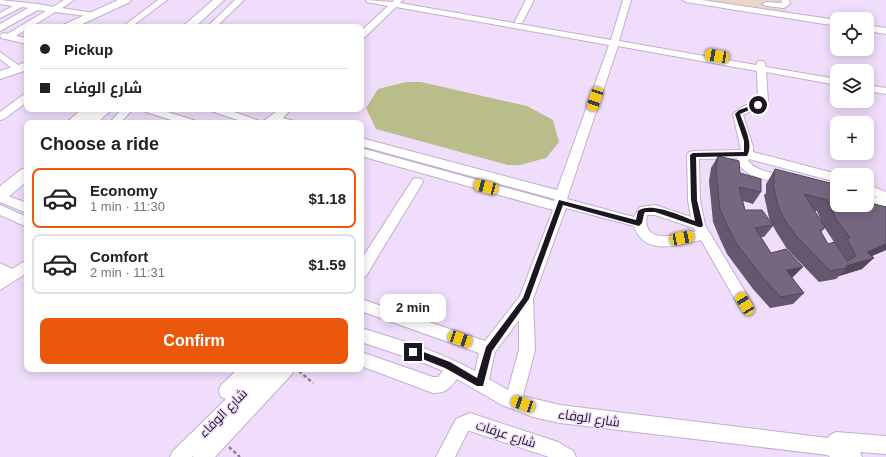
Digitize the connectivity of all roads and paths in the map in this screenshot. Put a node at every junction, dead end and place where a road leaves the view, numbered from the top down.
1 (49, 0) edge
2 (70, 0) edge
3 (80, 0) edge
4 (126, 0) edge
5 (163, 0) edge
6 (219, 0) edge
7 (227, 0) edge
8 (240, 0) edge
9 (370, 0) edge
10 (530, 0) edge
11 (627, 0) edge
12 (686, 0) edge
13 (739, 0) edge
14 (785, 0) edge
15 (3, 2) edge
16 (397, 2) edge
17 (33, 4) edge
18 (21, 5) junction
19 (58, 10) junction
20 (0, 16) edge
21 (94, 16) junction
22 (519, 21) junction
23 (830, 22) edge
24 (29, 24) edge
25 (73, 24) edge
26 (130, 24) edge
27 (191, 24) edge
28 (200, 24) edge
29 (214, 24) edge
30 (24, 26) edge
31 (0, 28) edge
32 (874, 29) edge
33 (886, 31) edge
34 (364, 33) edge
35 (4, 36) edge
36 (24, 40) edge
37 (615, 41) junction
38 (0, 55) edge
39 (761, 66) junction
40 (23, 68) edge
41 (0, 75) edge
42 (830, 75) edge
43 (830, 81) edge
44 (874, 82) edge
45 (886, 84) edge
46 (874, 89) edge
47 (886, 91) edge
48 (24, 99) edge
49 (87, 112) edge
50 (102, 112) edge
51 (125, 112) edge
52 (157, 112) edge
53 (224, 112) edge
54 (282, 112) edge
55 (0, 117) edge
56 (77, 120) edge
57 (92, 120) edge
58 (117, 120) edge
59 (182, 120) edge
60 (249, 120) edge
61 (272, 120) edge
62 (364, 143) edge
63 (364, 153) edge
64 (744, 159) junction
65 (24, 164) edge
66 (424, 164) junction
67 (830, 177) edge
68 (12, 179) edge
69 (417, 182) dead end
70 (830, 190) edge
71 (874, 192) edge
72 (0, 196) edge
73 (886, 198) edge
74 (561, 202) junction
75 (874, 202) edge
76 (886, 205) edge
77 (24, 207) edge
78 (0, 210) edge
79 (24, 221) edge
80 (639, 223) junction
81 (701, 229) junction
82 (364, 267) edge
83 (24, 268) edge
84 (0, 269) edge
85 (13, 276) junction
86 (0, 284) edge
87 (526, 299) junction
88 (745, 304) dead end
89 (364, 306) edge
90 (364, 336) edge
91 (488, 349) junction
92 (364, 360) edge
93 (455, 369) junction
94 (246, 372) edge
95 (264, 372) edge
96 (283, 372) edge
97 (300, 372) edge
98 (313, 383) dead end
99 (480, 384) junction
100 (227, 391) dead end
101 (513, 401) junction
102 (886, 445) edge
103 (832, 447) junction
104 (179, 457) edge
105 (202, 457) edge
106 (445, 457) edge
107 (567, 457) edge
108 (853, 457) edge

1 - 17 street
2 - 19 street
3 - 19 street
4 - 21 main road
5 - 26 street
6 - 27 main road
7 - 28 main road
8 - 29 street
9 - 16 street
10 - 22 street
11 - 37 street
12 - 23 street
13 - 14 street
15 - 18 street
16 - 22 street
16 - 34 street
16 - 37 street
17 - 18 street
17 - 19 street
17 - 31 street
18 - 20 street
19 - 21 street
19 - 24 street
21 - 25 main road
22 - 37 street
30 - 35 street
32 - 33 street
35 - 36 street
37 - 39 street
37 - 74 street
38 - 40 street
39 - 42 street
39 - 43 street
39 - 64 street
40 - 41 main road
44 - 45 street
46 - 47 street
48 - 55 street
49 - 56 main road
50 - 57 main road
51 - 58 street
52 - 59 street
53 - 60 street
54 - 61 street
62 - 66 street
63 - 66 street
64 - 67 street
64 - 70 street
64 - 81 street
65 - 68 main road
66 - 74 street
68 - 72 main road
69 - 82 street
71 - 73 street
72 - 77 street
74 - 80 street
74 - 87 street
75 - 76 street
78 - 79 street
80 - 81 street
80 - 81 street
81 - 88 street
83 - 85 street
84 - 85 street
85 - 86 street
87 - 91 street
87 - 101 street
89 - 91 street
90 - 93 street, شارع الوفاء
91 - 99 street
92 - 93 street
93 - 99 street, شارع الوفاء
94 - 100 street
95 - 104 street, شارع الوفاء
96 - 105 street, شارع الوفاء
97 - 98 path
99 - 101 street, شارع الوفاء
101 - 103 street, شارع الوفاء
102 - 103 street, شارع الوفاء
103 - 108 street, شارع الوفاء
106 - 107 street, شارع عرفات

